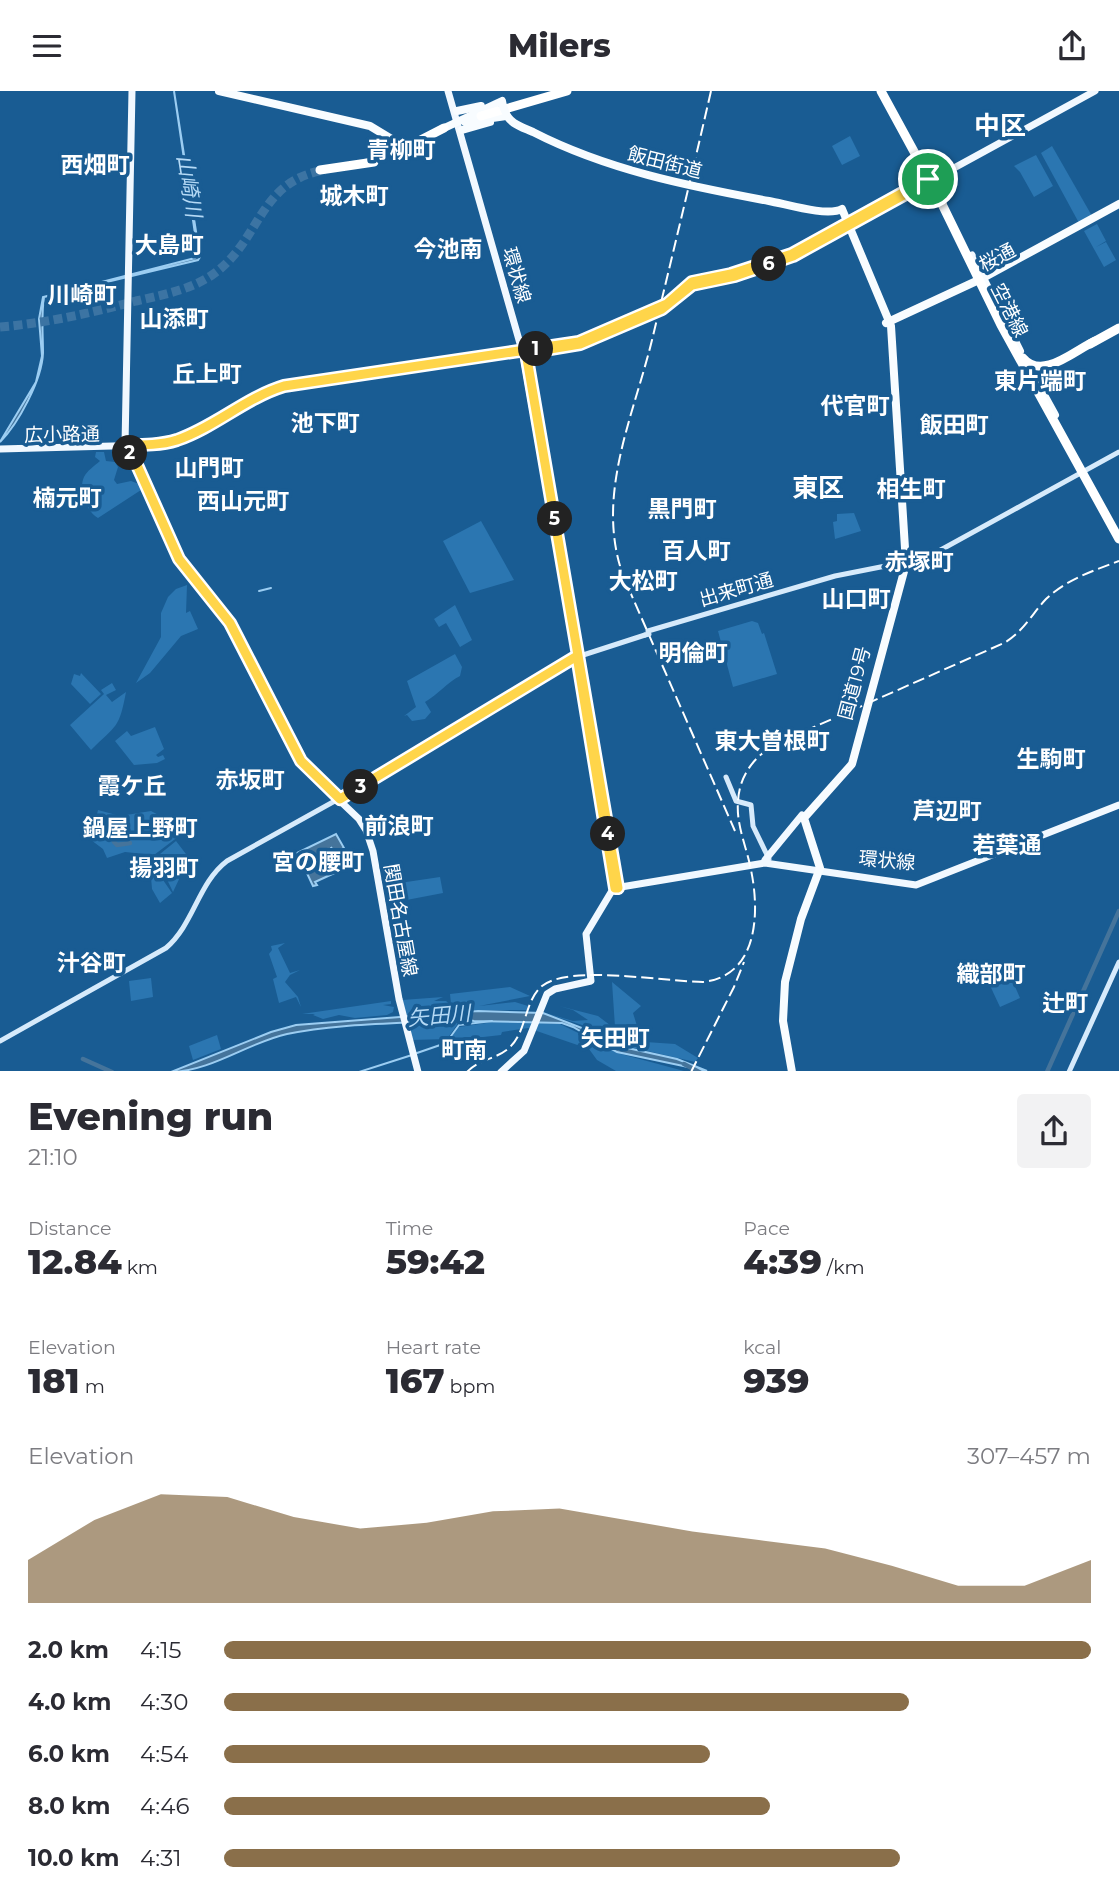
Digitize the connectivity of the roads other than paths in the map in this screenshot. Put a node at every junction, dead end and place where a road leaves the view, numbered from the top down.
1 (133, 91) edge
2 (219, 91) edge
3 (227, 91) edge
4 (567, 91) edge
5 (880, 91) edge
6 (1089, 91) edge
7 (1095, 91) edge
8 (449, 92) edge
9 (556, 92) edge
10 (503, 111) junction
11 (459, 122) junction
12 (444, 128) joint
13 (407, 147) junction
14 (374, 162) tunnel mouth
15 (320, 170) tunnel mouth
16 (927, 176) junction
17 (1119, 207) edge
18 (840, 210) joint
19 (948, 220) joint
20 (848, 224) junction
21 (981, 280) junction
22 (889, 324) junction
23 (1119, 328) edge
24 (1010, 336) junction
25 (1095, 341) junction
26 (524, 352) junction
27 (1037, 383) joint
28 (1053, 415) junction
29 (127, 447) junction
30 (0, 451) edge
31 (1119, 453) edge
32 (1076, 459) junction
33 (1083, 473) junction
34 (1119, 538) edge
35 (904, 563) junction
36 (578, 654) junction
37 (726, 777) dead end
38 (837, 778) dead end
39 (826, 792) junction
40 (338, 798) junction
41 (1119, 803) edge
42 (805, 816) junction
43 (768, 860) junction
44 (819, 870) junction
45 (617, 886) junction
46 (1119, 964) edge
47 (0, 1040) edge
48 (419, 1071) edge
49 (502, 1071) edge
50 (791, 1071) edge
51 (1071, 1071) edge

1 - 29 main road, 関田名古屋線
2 - 13 highway
3 - 13 highway
4 - 9 highway
5 - 16 highway, bridge
5 - 16 main road, 空港線
5 - 24 highway, bridge
6 - 16 main road, 広小路通
7 - 16 main road, 広小路通
8 - 11 main road, 環状線
10 - 11 highway
10 - 11 highway
10 - 18 highway, 飯田街道
11 - 12 highway
11 - 13 highway
11 - 26 main road, 環状線
12 - 13 highway
14 - 15 highway
16 - 19 main road, 空港線
16 - 20 main road, 広小路通
16 - 21 main road, 空港線
17 - 21 highway, 桜通
18 - 20 highway, 国道19号
19 - 21 highway
20 - 22 highway, 国道19号
20 - 26 main road, 広小路通
21 - 22 highway, 桜通
21 - 24 highway, bridge
21 - 27 highway, 空港線
21 - 33 highway, 空港線
22 - 35 highway, 国道19号
23 - 25 highway
24 - 25 highway, bridge
24 - 34 highway, bridge
25 - 32 highway, bridge
26 - 29 main road, 広小路通
26 - 36 main road, 環状線
27 - 28 highway
28 - 32 highway, bridge
28 - 33 highway, 空港線
29 - 30 main road, 広小路通
29 - 40 main road, 関田名古屋線
31 - 33 main road, 出来町通
32 - 34 highway, bridge
33 - 34 highway, 空港線
33 - 35 main road, 出来町通
35 - 36 main road, 出来町通
35 - 39 highway, 国道19号
35 - 42 highway, 国道19号
36 - 40 main road, 出来町通
36 - 45 main road, 環状線
37 - 43 main road
38 - 39 highway
39 - 42 highway
40 - 47 main road, 出来町通
40 - 47 main road, 出来町通
40 - 48 main road, 関田名古屋線
41 - 44 main road, 環状線
42 - 43 main road
42 - 44 highway
43 - 44 main road, 環状線
43 - 45 main road, 環状線
44 - 50 highway
45 - 49 main road
46 - 51 main road

